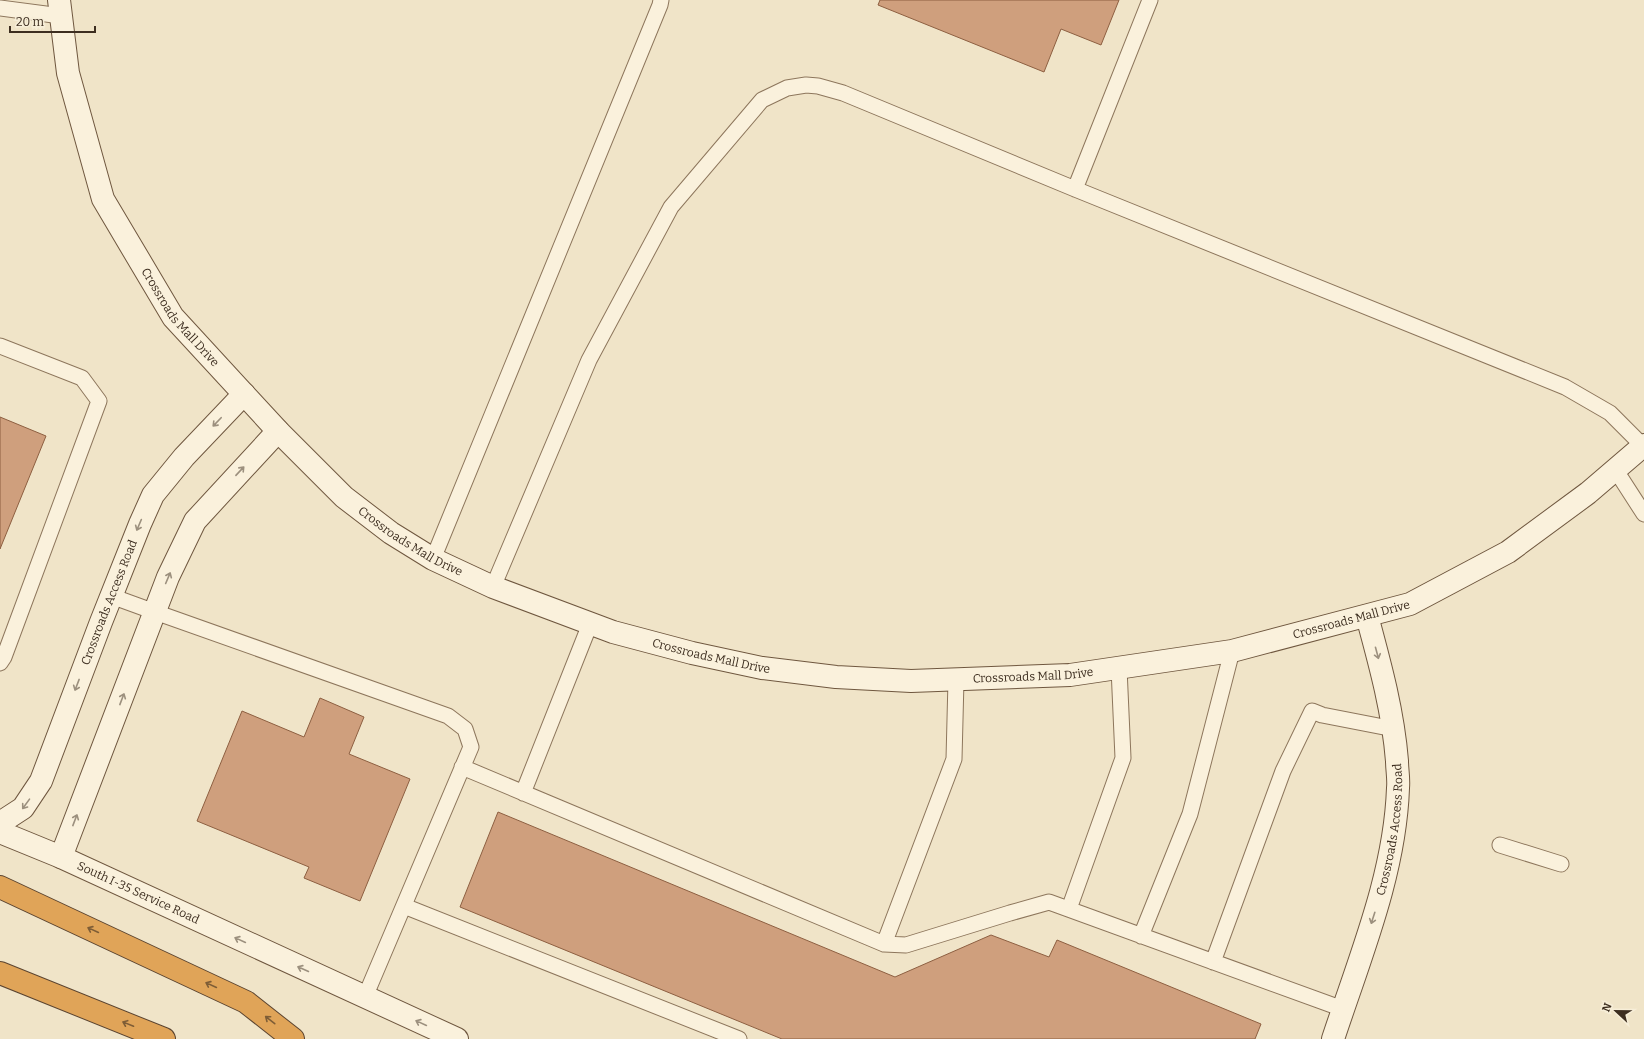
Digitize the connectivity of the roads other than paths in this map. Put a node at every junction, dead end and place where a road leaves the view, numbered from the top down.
1 (661, 0) edge
2 (1150, 0) edge
3 (0, 8) edge
4 (60, 8) edge
5 (1075, 189) junction
6 (0, 346) edge
7 (244, 394) junction
8 (278, 431) junction
9 (1643, 445) edge
10 (1615, 469) junction
11 (1644, 514) edge
12 (433, 559) junction
13 (493, 587) junction
14 (111, 596) junction
15 (155, 612) junction
16 (1367, 616) junction
17 (590, 624) junction
18 (1232, 651) junction
19 (0, 663) edge
20 (1119, 668) junction
21 (956, 680) junction
22 (1394, 729) junction
23 (462, 767) junction
24 (523, 792) junction
25 (0, 823) edge
26 (0, 832) edge
27 (1500, 845) dead end
28 (61, 857) junction
29 (1561, 864) dead end
30 (0, 887) edge
31 (404, 906) junction
32 (1069, 909) junction
33 (1141, 936) junction
34 (884, 944) junction
35 (1213, 962) junction
36 (0, 973) edge
37 (365, 997) junction
38 (1343, 1009) junction
39 (164, 1039) edge
40 (293, 1039) edge
41 (457, 1039) edge
42 (739, 1039) edge
43 (1333, 1039) edge

1 - 12 lane
2 - 5 lane
3 - 4 lane
4 - 7 street, Crossroads Mall Drive
5 - 9 lane
5 - 13 lane
6 - 19 lane
7 - 8 street, Crossroads Mall Drive
7 -> 14 street, Crossroads Access Road
8 - 12 street, Crossroads Mall Drive
15 -> 8 street
9 - 10 street, Crossroads Mall Drive
10 - 11 lane
10 - 16 street, Crossroads Mall Drive
12 - 13 street, Crossroads Mall Drive
13 - 17 street, Crossroads Mall Drive
14 - 15 lane
14 -> 25 street, Crossroads Access Road
15 - 23 lane
28 -> 15 street
16 - 18 street, Crossroads Mall Drive
16 -> 22 street, Crossroads Access Road
17 - 21 street, Crossroads Mall Drive
17 - 24 lane
18 - 20 street, Crossroads Mall Drive
18 - 33 lane
20 - 21 street, Crossroads Mall Drive
20 - 32 lane
21 - 34 lane
22 - 35 lane
22 -> 38 street, Crossroads Access Road
23 - 24 lane
23 - 31 lane
24 - 34 lane
26 - 28 street, South I-35 Service Road
27 - 29 lane
37 -> 28 street, South I-35 Service Road
40 -> 30 highway
31 - 37 lane
31 - 42 lane
32 - 33 lane
32 - 34 lane
33 - 35 lane
35 - 38 lane
39 -> 36 highway
41 -> 37 street, South I-35 Service Road
38 - 43 street, Crossroads Access Road

